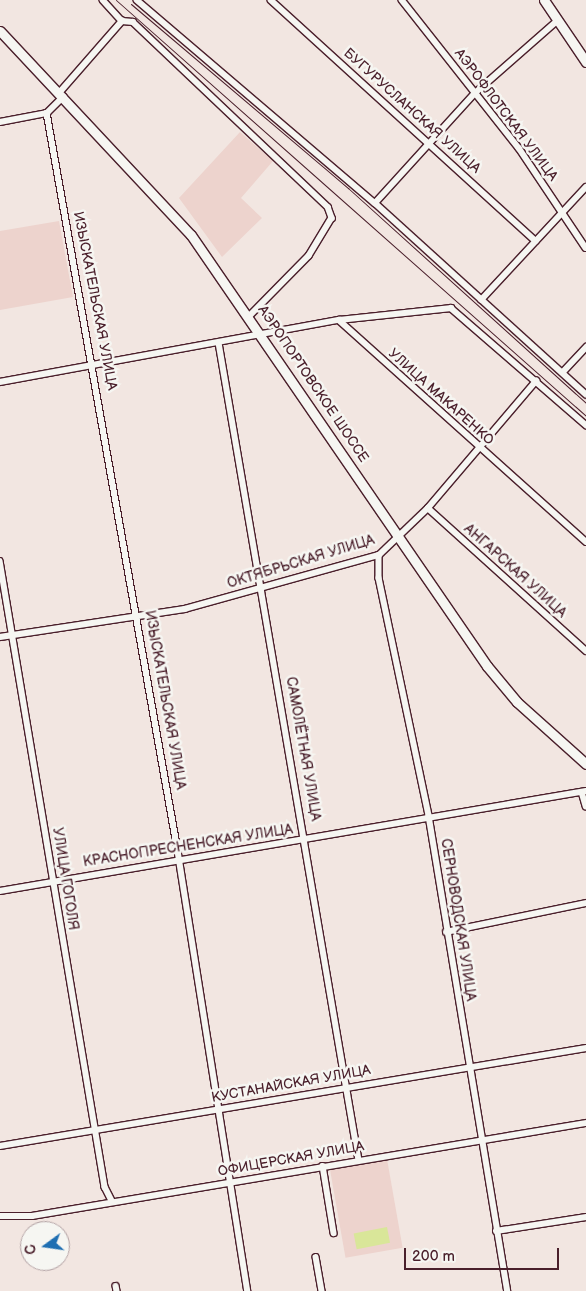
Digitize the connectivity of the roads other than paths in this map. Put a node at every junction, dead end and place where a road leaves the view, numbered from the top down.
1 (103, 0) edge
2 (137, 0) edge
3 (270, 0) edge
4 (402, 0) edge
5 (544, 0) edge
6 (122, 21) junction
7 (558, 21) junction
8 (0, 31) edge
9 (586, 62) edge
10 (475, 93) junction
11 (61, 95) junction
12 (47, 113) junction
13 (0, 122) edge
14 (432, 144) junction
15 (586, 188) edge
16 (375, 203) junction
17 (562, 212) junction
18 (536, 241) junction
19 (586, 248) edge
20 (482, 300) junction
21 (250, 316) junction
22 (339, 320) junction
23 (263, 334) junction
24 (220, 343) junction
25 (586, 347) edge
26 (95, 365) junction
27 (564, 372) junction
28 (536, 381) junction
29 (0, 382) edge
30 (586, 394) edge
31 (586, 425) edge
32 (478, 446) junction
33 (428, 508) junction
34 (400, 537) junction
35 (586, 542) edge
36 (379, 555) junction
37 (0, 561) edge
38 (262, 588) junction
39 (137, 614) junction
40 (12, 635) junction
41 (0, 637) edge
42 (586, 651) edge
43 (586, 764) edge
44 (584, 791) edge
45 (586, 806) edge
46 (429, 816) junction
47 (306, 840) junction
48 (178, 860) junction
49 (52, 880) junction
50 (0, 891) edge
51 (586, 903) edge
52 (446, 932) junction
53 (586, 1048) edge
54 (468, 1066) junction
55 (345, 1088) junction
56 (218, 1110) junction
57 (586, 1123) edge
58 (96, 1130) junction
59 (481, 1141) junction
60 (0, 1146) edge
61 (359, 1160) junction
62 (323, 1166) junction
63 (234, 1182) junction
64 (112, 1201) junction
65 (0, 1216) edge
66 (586, 1217) edge
67 (496, 1231) junction
68 (334, 1234) dead end
69 (316, 1257) dead end
70 (248, 1291) edge
71 (322, 1291) edge
72 (508, 1291) edge

1 - 6 street
2 - 16 street
3 - 14 street, БУГУРУСЛАНСКАЯ УЛИЦА
4 - 10 street, АЭРОФЛОТСКАЯ УЛИЦА
5 - 7 main road
6 - 11 street
6 - 21 street
7 - 9 main road
7 - 10 street
8 - 11 main road, АЭРОПОРТОВСКОЕ ШОССЕ
10 - 14 street
10 - 17 street, АЭРОФЛОТСКАЯ УЛИЦА
11 - 12 street
11 - 21 main road, АЭРОПОРТОВСКОЕ ШОССЕ
12 - 13 street
12 - 26 street, ИЗЫСКАТЕЛЬСКАЯ УЛИЦА
14 - 16 street
14 - 18 street, БУГУРУСЛАНСКАЯ УЛИЦА
15 - 17 street
16 - 20 street
17 - 18 street
17 - 19 street, АЭРОФЛОТСКАЯ УЛИЦА
18 - 20 street
20 - 27 street
21 - 23 main road, АЭРОПОРТОВСКОЕ ШОССЕ
22 - 23 street
22 - 28 street
22 - 32 street, УЛИЦА МАКАРЕНКО
23 - 24 street
23 - 34 main road, АЭРОПОРТОВСКОЕ ШОССЕ
24 - 26 street
24 - 38 street, САМОЛЁТНАЯ УЛИЦА
25 - 27 street
26 - 29 street
26 - 39 street, ИЗЫСКАТЕЛЬСКАЯ УЛИЦА
27 - 30 street
28 - 31 street
28 - 32 street, ОКТЯБРЬСКАЯ УЛИЦА
32 - 33 street, ОКТЯБРЬСКАЯ УЛИЦА
32 - 35 street, УЛИЦА МАКАРЕНКО
33 - 34 street, ОКТЯБРЬСКАЯ УЛИЦА
33 - 42 street, АНГАРСКАЯ УЛИЦА
34 - 36 street, ОКТЯБРЬСКАЯ УЛИЦА
34 - 43 main road, АЭРОПОРТОВСКОЕ ШОССЕ
36 - 38 street, ОКТЯБРЬСКАЯ УЛИЦА
36 - 46 street, СЕРНОВОДСКАЯ УЛИЦА
37 - 40 street, УЛИЦА ГОГОЛЯ
38 - 39 street, ОКТЯБРЬСКАЯ УЛИЦА
38 - 47 street, САМОЛЁТНАЯ УЛИЦА
39 - 40 street, ОКТЯБРЬСКАЯ УЛИЦА
39 - 48 street, ИЗЫСКАТЕЛЬСКАЯ УЛИЦА
40 - 41 street, ОКТЯБРЬСКАЯ УЛИЦА
40 - 49 street, УЛИЦА ГОГОЛЯ
44 - 45 street
44 - 46 street, КРАСНОПРЕСНЕНСКАЯ УЛИЦА
46 - 47 street, КРАСНОПРЕСНЕНСКАЯ УЛИЦА
46 - 52 street, СЕРНОВОДСКАЯ УЛИЦА
47 - 48 street, КРАСНОПРЕСНЕНСКАЯ УЛИЦА
47 - 55 street, САМОЛЁТНАЯ УЛИЦА
48 - 49 street, КРАСНОПРЕСНЕНСКАЯ УЛИЦА
48 - 56 street, ИЗЫСКАТЕЛЬСКАЯ УЛИЦА
49 - 50 street, КРАСНОПРЕСНЕНСКАЯ УЛИЦА
49 - 58 street, УЛИЦА ГОГОЛЯ
51 - 52 street
52 - 54 street, СЕРНОВОДСКАЯ УЛИЦА
53 - 54 street, КУСТАНАЙСКАЯ УЛИЦА
54 - 55 street, КУСТАНАЙСКАЯ УЛИЦА
54 - 59 street, СЕРНОВОДСКАЯ УЛИЦА
55 - 56 street, КУСТАНАЙСКАЯ УЛИЦА
55 - 61 street, САМОЛЁТНАЯ УЛИЦА
56 - 58 street, КУСТАНАЙСКАЯ УЛИЦА
56 - 63 street, ИЗЫСКАТЕЛЬСКАЯ УЛИЦА
57 - 59 street, ОФИЦЕРСКАЯ УЛИЦА
58 - 60 street, КУСТАНАЙСКАЯ УЛИЦА
58 - 64 street, УЛИЦА ГОГОЛЯ
59 - 61 street, ОФИЦЕРСКАЯ УЛИЦА
59 - 67 street, СЕРНОВОДСКАЯ УЛИЦА
61 - 62 street, ОФИЦЕРСКАЯ УЛИЦА
62 - 63 street, ОФИЦЕРСКАЯ УЛИЦА
62 - 68 street
63 - 64 street, ОФИЦЕРСКАЯ УЛИЦА
63 - 70 street, ИЗЫСКАТЕЛЬСКАЯ УЛИЦА
64 - 65 street, ОФИЦЕРСКАЯ УЛИЦА
66 - 67 street
67 - 72 street, СЕРНОВОДСКАЯ УЛИЦА
69 - 71 street

